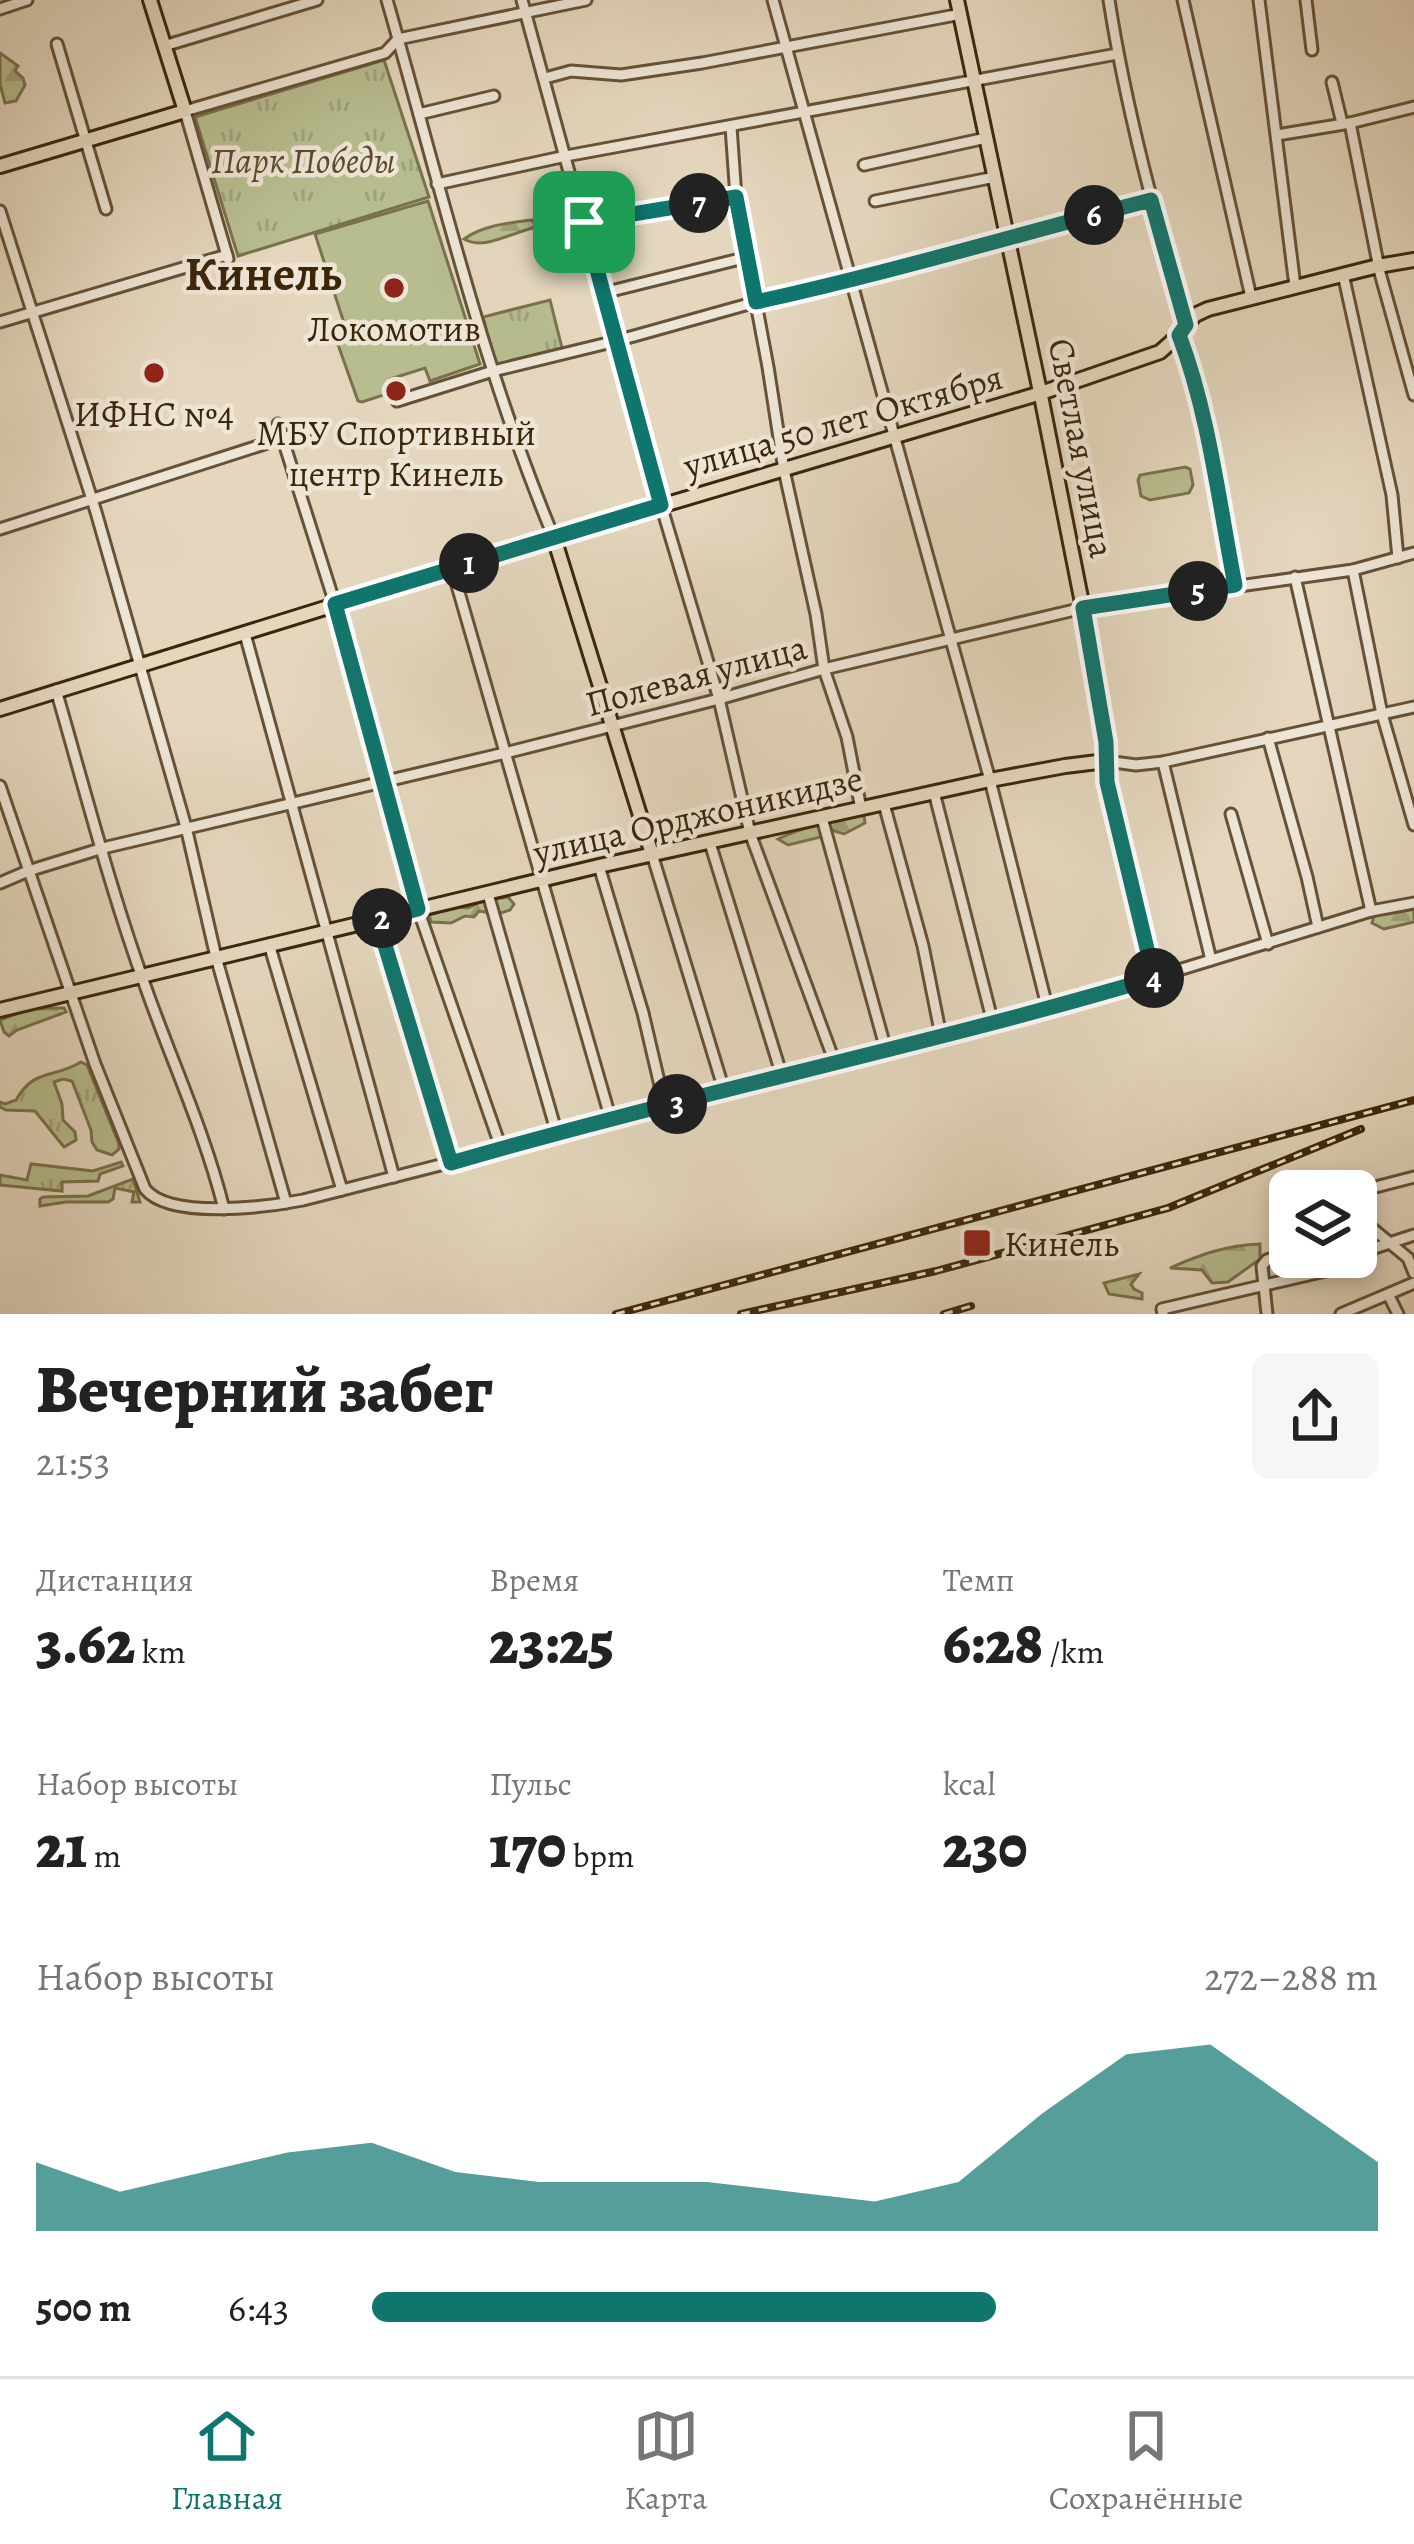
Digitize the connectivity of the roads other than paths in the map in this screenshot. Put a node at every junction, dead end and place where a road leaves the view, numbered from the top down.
1 (27, 0) edge
2 (150, 0) edge
3 (316, 0) edge
4 (387, 0) edge
5 (522, 0) edge
6 (586, 0) edge
7 (773, 0) edge
8 (1109, 0) edge
9 (1183, 0) edge
10 (1259, 0) edge
11 (1306, 0) edge
12 (959, 7) edge
13 (0, 9) edge
14 (525, 12) junction
15 (398, 39) junction
16 (57, 44) dead end
17 (164, 46) junction
18 (788, 49) junction
19 (1312, 50) dead end
20 (1118, 53) junction
21 (545, 77) junction
22 (973, 81) junction
23 (1332, 82) dead end
24 (494, 96) dead end
25 (1414, 107) edge
26 (184, 111) junction
27 (806, 111) junction
28 (419, 114) junction
29 (1346, 123) junction
30 (731, 127) junction
31 (1277, 135) junction
32 (986, 138) junction
33 (86, 141) junction
34 (566, 156) junction
35 (864, 165) dead end
36 (0, 166) edge
37 (995, 176) junction
38 (437, 184) junction
39 (736, 197) junction
40 (1151, 200) junction
41 (875, 201) dead end
42 (106, 209) dead end
43 (0, 211) edge
44 (584, 222) junction
45 (1009, 236) junction
46 (748, 257) junction
47 (1414, 260) edge
48 (1378, 266) junction
49 (1343, 274) junction
50 (852, 281) junction
51 (1295, 286) junction
52 (603, 292) junction
53 (1251, 296) junction
54 (756, 302) junction
55 (33, 313) junction
56 (0, 322) edge
57 (1182, 330) junction
58 (616, 341) junction
59 (493, 371) junction
60 (1041, 393) junction
61 (1414, 395) edge
62 (398, 401) dead end
63 (278, 424) dead end
64 (311, 429) dead end
65 (895, 438) junction
66 (282, 439) junction
67 (784, 470) junction
68 (92, 500) junction
69 (661, 505) junction
70 (0, 529) edge
71 (554, 538) junction
72 (1414, 553) edge
73 (1398, 558) junction
74 (452, 568) junction
75 (1353, 570) junction
76 (1295, 577) junction
77 (1235, 585) junction
78 (335, 604) junction
79 (1083, 608) junction
80 (245, 634) junction
81 (951, 640) junction
82 (140, 666) junction
83 (824, 669) junction
84 (56, 690) junction
85 (719, 699) junction
86 (1414, 707) edge
87 (0, 709) edge
88 (1382, 714) junction
89 (614, 724) junction
90 (1328, 725) junction
91 (1268, 738) junction
92 (505, 753) junction
93 (1106, 761) junction
94 (1162, 762) junction
95 (990, 780) junction
96 (382, 781) junction
97 (0, 786) edge
98 (934, 792) junction
99 (293, 801) junction
100 (884, 804) junction
101 (861, 809) junction
102 (1231, 814) dead end
103 (822, 818) junction
104 (1414, 825) edge
105 (186, 827) junction
106 (750, 833) junction
107 (710, 843) junction
108 (103, 848) junction
109 (652, 854) junction
110 (599, 866) junction
111 (28, 871) junction
112 (543, 880) junction
113 (0, 883) edge
114 (488, 894) junction
115 (1414, 903) edge
116 (418, 909) junction
117 (1371, 911) junction
118 (377, 919) junction
119 (1318, 927) junction
120 (326, 932) junction
121 (269, 944) junction
122 (1268, 944) junction
123 (216, 957) junction
124 (1211, 960) junction
125 (142, 975) junction
126 (1154, 978) junction
127 (70, 993) junction
128 (0, 1010) edge
129 (1048, 1010) junction
130 (993, 1023) junction
131 (940, 1036) junction
132 (886, 1050) junction
133 (835, 1063) junction
134 (782, 1076) junction
135 (724, 1090) junction
136 (665, 1107) junction
137 (611, 1120) junction
138 (557, 1134) junction
139 (501, 1148) junction
140 (451, 1163) junction
141 (394, 1177) junction
142 (1414, 1178) edge
143 (1377, 1187) edge
144 (342, 1190) junction
145 (286, 1203) junction
146 (224, 1208) junction
147 (1377, 1232) edge
148 (1414, 1234) edge
149 (1390, 1242) junction
150 (1377, 1247) edge
151 (1269, 1260) edge
152 (1414, 1273) edge
153 (1294, 1278) edge
154 (1414, 1283) edge
155 (1262, 1285) junction
156 (1388, 1296) junction
157 (1168, 1311) edge
158 (1267, 1314) edge
159 (1341, 1314) edge
160 (1398, 1314) edge

1 - 13 street
2 - 17 main road
3 - 17 street
4 - 15 street
5 - 14 street
6 - 14 street
7 - 18 street
8 - 20 street
9 - 53 street
10 - 31 street
11 - 19 street
12 - 18 street
12 - 22 main road, Светлая улица
14 - 15 street
14 - 21 street
15 - 26 street
15 - 28 street
16 - 33 street
17 - 26 main road
18 - 21 street
18 - 27 street
20 - 22 street
20 - 40 street
21 - 34 street
22 - 27 street
22 - 32 main road, Светлая улица
23 - 29 street
24 - 28 street
25 - 29 street
26 - 33 main road
26 - 55 street
27 - 30 street
27 - 50 street
28 - 38 street
29 - 31 street
29 - 48 street
30 - 34 street
30 - 39 street
31 - 51 street
32 - 35 street
32 - 37 main road, Светлая улица
33 - 36 main road
33 - 42 street
34 - 38 street
34 - 44 street
37 - 41 street
37 - 45 main road, Светлая улица
38 - 59 street
39 - 44 street
39 - 46 street
40 - 45 street
40 - 57 street
43 - 55 street
44 - 52 street
45 - 50 street
45 - 60 main road, Светлая улица
46 - 52 street
46 - 54 street
47 - 48 main road, улица 50 лет Октября
48 - 49 main road, улица 50 лет Октября
48 - 61 street
49 - 51 main road, улица 50 лет Октября
49 - 73 street
50 - 54 street
50 - 65 street
51 - 53 main road, улица 50 лет Октября
52 - 58 street
53 - 57 main road, улица 50 лет Октября
54 - 58 street
54 - 67 street
55 - 56 street
55 - 68 street
57 - 60 main road, улица 50 лет Октября
57 - 77 street
58 - 59 street
58 - 69 street
59 - 62 street
59 - 71 street
60 - 65 main road, улица 50 лет Октября
60 - 79 main road, Светлая улица
63 - 66 street
64 - 66 street
65 - 67 main road, улица 50 лет Октября
65 - 81 street
66 - 68 street
66 - 78 street
67 - 69 main road, улица 50 лет Октября
67 - 83 street
68 - 70 street
68 - 82 street
69 - 71 main road, улица 50 лет Октября
69 - 85 street
71 - 74 main road, улица 50 лет Октября
71 - 89 main road
72 - 73 street, Полевая улица
73 - 75 street, Полевая улица
74 - 78 main road, улица 50 лет Октября
74 - 92 street
75 - 76 street, Полевая улица
75 - 88 street
76 - 77 street, Полевая улица
76 - 90 street
77 - 79 street, Полевая улица
78 - 80 main road, улица 50 лет Октября
78 - 96 street
79 - 81 street, Полевая улица
79 - 93 main road, Светлая улица
80 - 82 main road, улица 50 лет Октября
80 - 99 street
81 - 83 street, Полевая улица
81 - 95 street
82 - 84 main road, улица 50 лет Октября
82 - 105 street
83 - 85 street, Полевая улица
83 - 101 street
84 - 87 main road, улица 50 лет Октября
84 - 108 street
85 - 89 street, Полевая улица
85 - 106 street
86 - 88 street, улица Орджоникидзе
88 - 90 street, улица Орджоникидзе
88 - 104 street
89 - 92 street, Полевая улица
89 - 109 main road
90 - 91 street, улица Орджоникидзе
90 - 117 street
91 - 94 street, улица Орджоникидзе
91 - 119 street
92 - 96 street, Полевая улица
92 - 112 street
93 - 94 street, улица Орджоникидзе
93 - 95 main road, улица Орджоникидзе
93 - 126 street, Светлая улица
94 - 124 street
95 - 98 main road, улица Орджоникидзе
95 - 129 street
96 - 99 street, Полевая улица
96 - 116 street
97 - 111 street
98 - 100 main road, улица Орджоникидзе
98 - 130 street
99 - 105 street, Полевая улица
99 - 120 street
100 - 101 main road, улица Орджоникидзе
100 - 131 street
101 - 103 main road, улица Орджоникидзе
102 - 122 street
103 - 106 main road, улица Орджоникидзе
103 - 132 street
105 - 108 street, Полевая улица
105 - 123 street
106 - 107 main road, улица Орджоникидзе
106 - 133 street
107 - 109 main road, улица Орджоникидзе
107 - 134 street
108 - 111 street, Полевая улица
108 - 125 street
109 - 110 main road, улица Орджоникидзе
109 - 135 street
110 - 112 main road, улица Орджоникидзе
110 - 136 street
111 - 113 street, Полевая улица
111 - 127 street
112 - 114 main road, улица Орджоникидзе
112 - 137 street
114 - 116 main road, улица Орджоникидзе
114 - 138 street
115 - 117 street
116 - 118 main road, улица Орджоникидзе
116 - 139 street
117 - 119 street
118 - 120 main road, улица Орджоникидзе
118 - 140 street
119 - 122 street
120 - 121 main road, улица Орджоникидзе
120 - 141 street
121 - 123 main road, улица Орджоникидзе
121 - 144 street
122 - 124 street
123 - 125 main road, улица Орджоникидзе
123 - 145 street
124 - 126 street
125 - 127 main road, улица Орджоникидзе
125 - 146 street
126 - 129 street
127 - 128 main road, улица Орджоникидзе
127 - 146 street
129 - 130 street
130 - 131 street
131 - 132 street
132 - 133 street
133 - 134 street
134 - 135 street
135 - 136 street
136 - 137 street
137 - 138 street
138 - 139 street
139 - 140 street
140 - 141 street
141 - 144 street
142 - 143 street
144 - 145 street
145 - 146 street
147 - 149 street
148 - 149 street
149 - 150 street
149 - 152 street
151 - 155 street
153 - 155 street
154 - 156 street
155 - 157 street
155 - 158 street
156 - 159 street
156 - 160 street

